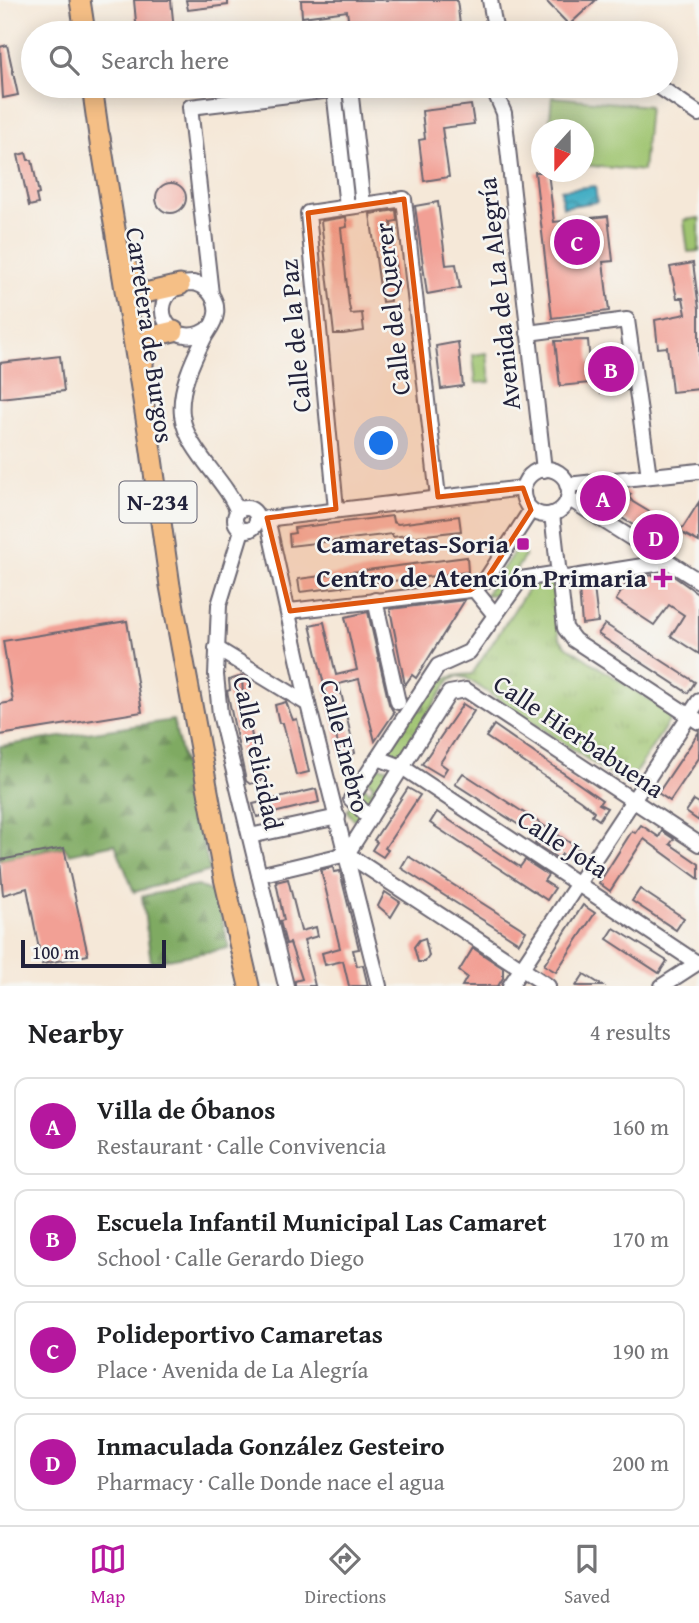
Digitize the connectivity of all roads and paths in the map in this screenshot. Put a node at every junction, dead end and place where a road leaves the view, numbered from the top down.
1 (80, 0) edge
2 (490, 0) edge
3 (83, 21) edge
4 (493, 21) edge
5 (94, 98) edge
6 (266, 98) edge
7 (335, 98) edge
8 (351, 98) edge
9 (495, 98) edge
10 (508, 98) edge
11 (676, 98) edge
12 (504, 113) junction
13 (699, 114) edge
14 (100, 136) junction
15 (363, 205) junction
16 (346, 207) junction
17 (114, 219) junction
18 (205, 261) junction
19 (187, 284) junction
20 (211, 294) junction
21 (209, 328) junction
22 (179, 333) junction
23 (528, 333) junction
24 (196, 354) junction
25 (544, 470) junction
26 (699, 471) edge
27 (649, 476) junction
28 (523, 488) junction
29 (568, 491) junction
30 (438, 498) junction
31 (336, 509) junction
32 (531, 510) junction
33 (238, 512) junction
34 (552, 514) junction
35 (262, 519) junction
36 (242, 530) junction
37 (668, 562) junction
38 (561, 576) junction
39 (699, 581) edge
40 (170, 586) junction
41 (472, 588) junction
42 (375, 600) junction
43 (290, 611) junction
44 (495, 615) junction
45 (216, 648) junction
46 (468, 652) junction
47 (479, 663) dead end
48 (699, 701) edge
49 (398, 702) dead end
50 (308, 704) junction
51 (694, 719) edge
52 (378, 758) junction
53 (402, 767) junction
54 (632, 802) junction
55 (338, 817) junction
56 (370, 818) junction
57 (214, 827) junction
58 (250, 836) junction
59 (699, 844) edge
60 (347, 854) junction
61 (259, 875) junction
62 (578, 883) junction
63 (698, 963) edge
64 (522, 968) junction
65 (249, 986) edge
66 (286, 986) edge
67 (379, 986) edge
68 (510, 986) edge
69 (548, 986) edge
70 (662, 986) edge

1 - 3 highway
2 - 4 street
5 - 14 highway, Carretera de Burgos / N-234
6 - 18 street
7 - 16 street
8 - 15 street
9 - 12 street, Avenida de La Alegría
10 - 12 street, Avenida de La Alegría
11 - 13 street
12 - 23 street, Avenida de La Alegría
14 - 17 highway, Carretera de Burgos / N-234
14 - 57 highway, Carretera de Burgos / N-234
15 - 16 street, Calle de la Paz
15 - 30 street, Calle del Querer
16 - 31 street, Calle de la Paz
17 - 19 highway
17 - 40 highway, Carretera de Burgos / N-234
18 - 19 street
18 - 20 street
19 - 20 street
19 - 22 street
20 - 21 street
21 - 22 street
21 - 24 street
22 - 24 street
22 - 40 highway
23 - 25 street, Avenida de La Alegría
23 - 27 street
24 - 33 street
25 - 28 street
25 - 29 street
26 - 27 street
27 - 29 street
28 - 30 street
28 - 32 street
29 - 34 street
29 - 37 street
30 - 31 street
31 - 35 street
32 - 34 street
32 - 41 street
33 - 35 street
33 - 36 street
34 - 38 street
35 - 36 street
35 - 43 street, Calle Enebro
36 - 45 street, Calle Felicidad
37 - 38 street
37 - 39 street
38 - 44 street
38 - 51 street
40 - 57 highway, Carretera de Burgos / N-234
41 - 42 street
41 - 44 street
42 - 43 street
42 - 49 street
43 - 50 street, Calle Enebro
44 - 46 street
45 - 50 street
45 - 58 street, Calle Felicidad
46 - 47 street
46 - 52 street
48 - 51 street
50 - 55 street, Calle Enebro
51 - 54 street
52 - 53 street, Calle Jota
52 - 56 street
53 - 54 street, Calle Hierbabuena
53 - 56 street, Calle Hierbabuena
53 - 62 street, Calle Jota
54 - 59 street, Calle Hierbabuena
54 - 62 street
55 - 58 street
55 - 60 street, Calle Enebro
56 - 60 street, Calle Hierbabuena
57 - 65 highway, Carretera de Burgos / N-234
58 - 61 street, Calle Felicidad
60 - 61 street
60 - 64 street
60 - 67 street, Calle Enebro
61 - 66 street, Calle Felicidad
62 - 63 street, Calle Jota
62 - 64 street
63 - 70 street
64 - 68 street
64 - 69 street

